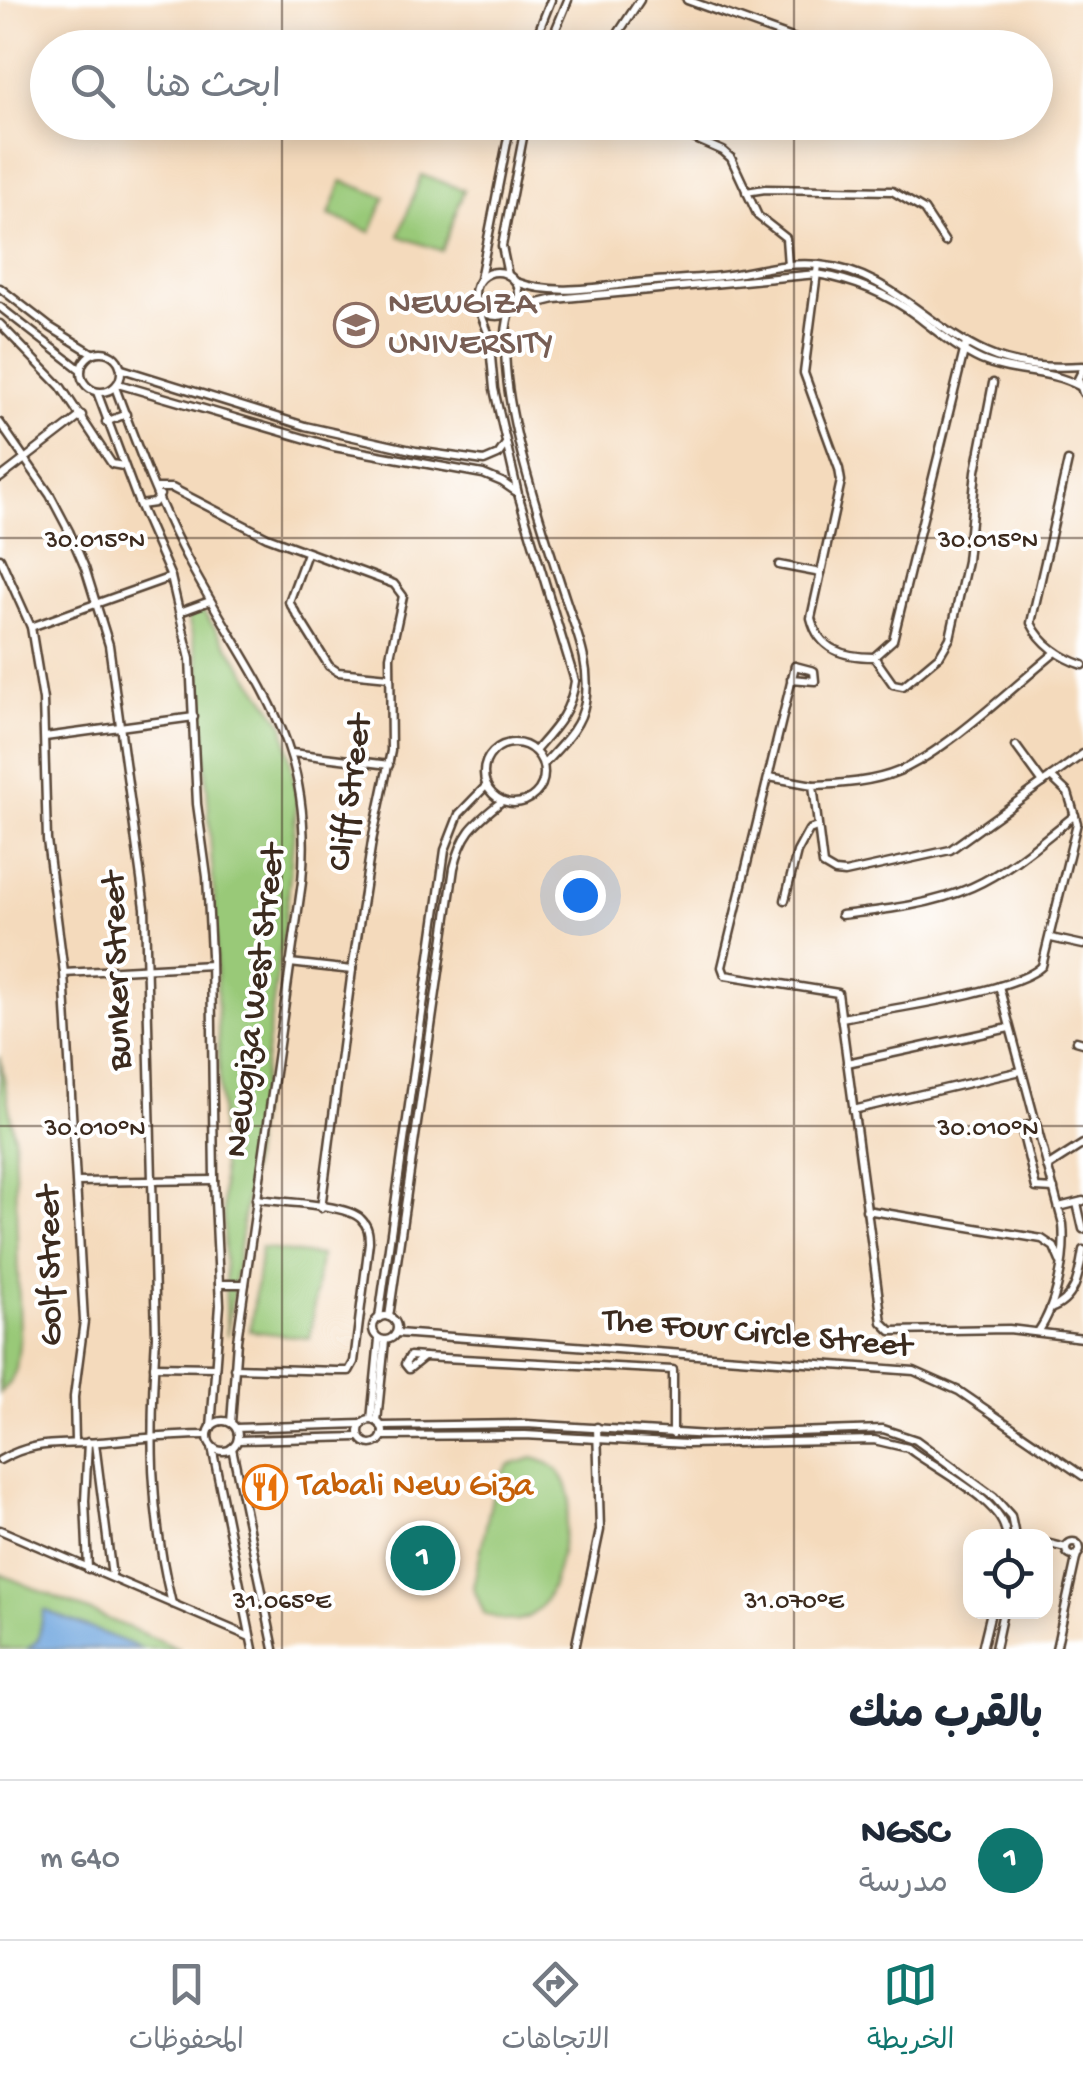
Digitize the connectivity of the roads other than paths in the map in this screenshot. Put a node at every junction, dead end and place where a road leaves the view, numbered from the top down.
1 (551, 0) edge
2 (568, 0) edge
3 (640, 0) edge
4 (687, 0) edge
5 (538, 30) edge
6 (556, 30) edge
7 (620, 30) edge
8 (770, 30) edge
9 (508, 140) edge
10 (523, 140) edge
11 (696, 140) edge
12 (746, 192) junction
13 (945, 242) dead end
14 (788, 264) junction
15 (756, 268) junction
16 (818, 270) junction
17 (508, 275) junction
18 (480, 279) junction
19 (758, 280) junction
20 (516, 282) junction
21 (639, 286) junction
22 (0, 288) edge
23 (555, 295) junction
24 (0, 307) edge
25 (478, 307) junction
26 (512, 310) junction
27 (0, 324) edge
28 (69, 340) junction
29 (964, 347) junction
30 (56, 348) junction
31 (93, 354) junction
32 (1083, 368) edge
33 (122, 369) junction
34 (81, 370) junction
35 (992, 383) dead end
36 (117, 386) junction
37 (1081, 390) edge
38 (97, 392) junction
39 (126, 414) junction
40 (82, 416) junction
41 (106, 422) junction
42 (0, 423) edge
43 (111, 434) junction
44 (98, 439) junction
45 (506, 444) junction
46 (26, 457) junction
47 (484, 461) junction
48 (1068, 461) dead end
49 (123, 466) junction
50 (482, 474) junction
51 (0, 478) edge
52 (152, 480) junction
53 (132, 488) junction
54 (158, 492) junction
55 (518, 494) junction
56 (138, 504) junction
57 (307, 553) junction
58 (0, 558) edge
59 (555, 564) junction
60 (779, 565) dead end
61 (541, 568) junction
62 (821, 572) junction
63 (171, 577) junction
64 (210, 601) junction
65 (97, 602) junction
66 (180, 612) junction
67 (30, 627) junction
68 (1056, 652) junction
69 (874, 657) junction
70 (1083, 664) edge
71 (389, 677) junction
72 (791, 679) junction
73 (194, 717) junction
74 (120, 726) junction
75 (45, 737) junction
76 (1016, 746) dead end
77 (535, 751) junction
78 (292, 753) junction
79 (1083, 754) edge
80 (389, 765) junction
81 (543, 765) junction
82 (769, 777) junction
83 (1051, 778) junction
84 (1043, 783) junction
85 (813, 785) junction
86 (486, 786) junction
87 (502, 801) junction
88 (1076, 814) junction
89 (817, 828) junction
90 (785, 900) dead end
91 (842, 915) dead end
92 (1051, 938) junction
93 (1083, 945) edge
94 (290, 963) junction
95 (211, 965) junction
96 (146, 968) junction
97 (352, 970) junction
98 (64, 972) junction
99 (999, 986) junction
100 (841, 1018) junction
101 (1010, 1028) junction
102 (847, 1064) junction
103 (1021, 1071) junction
104 (853, 1110) junction
105 (1035, 1124) junction
106 (1083, 1144) edge
107 (1047, 1167) junction
108 (214, 1180) junction
109 (151, 1181) junction
110 (77, 1182) junction
111 (1054, 1189) junction
112 (256, 1200) junction
113 (1080, 1202) edge
114 (320, 1208) junction
115 (1059, 1208) junction
116 (866, 1210) junction
117 (1063, 1224) junction
118 (1083, 1230) edge
119 (1042, 1239) junction
120 (1083, 1250) edge
121 (1060, 1262) junction
122 (219, 1284) junction
123 (244, 1284) junction
124 (1048, 1313) junction
125 (390, 1317) junction
126 (379, 1318) junction
127 (397, 1332) junction
128 (1038, 1332) junction
129 (1054, 1334) junction
130 (1083, 1338) edge
131 (382, 1340) junction
132 (424, 1357) dead end
133 (154, 1366) junction
134 (215, 1367) junction
135 (234, 1368) junction
136 (376, 1422) junction
137 (362, 1424) junction
138 (526, 1424) junction
139 (233, 1426) junction
140 (597, 1428) junction
141 (261, 1429) junction
142 (209, 1432) junction
143 (737, 1433) junction
144 (673, 1434) junction
145 (526, 1435) junction
146 (150, 1436) junction
147 (382, 1436) junction
148 (359, 1437) junction
149 (596, 1438) junction
150 (261, 1439) junction
151 (238, 1440) junction
152 (75, 1442) junction
153 (92, 1443) junction
154 (738, 1444) junction
155 (212, 1447) junction
156 (232, 1448) junction
157 (0, 1460) edge
158 (1083, 1476) edge
159 (240, 1490) junction
160 (221, 1494) junction
161 (991, 1500) junction
162 (1004, 1529) edge
163 (1014, 1529) edge
164 (0, 1530) edge
165 (1053, 1545) edge
166 (88, 1568) junction
167 (112, 1579) junction
168 (172, 1604) junction
169 (988, 1619) edge
170 (1002, 1619) edge
171 (250, 1637) junction
172 (253, 1649) edge
173 (274, 1649) edge
174 (575, 1649) edge
175 (982, 1649) edge
176 (996, 1649) edge
177 (1056, 1649) edge

1 - 5 street
2 - 6 street
3 - 7 street
4 - 8 street
9 - 18 street
10 - 17 street
11 - 12 street
12 - 13 street
12 - 14 street
14 - 15 street
14 - 16 street
15 - 19 street
15 - 21 street
16 - 19 street
16 - 29 street
16 - 62 street
17 - 18 street
17 - 20 street
18 - 25 street
19 - 21 street
20 - 23 street
20 - 26 street
21 - 23 street
22 - 28 street
23 - 26 street
24 - 30 street
25 - 26 street
25 - 45 street
26 - 59 street
27 - 40 street
28 - 30 street
28 - 31 street
29 - 32 street
29 - 37 street
29 - 69 street
30 - 34 street
31 - 33 street
31 - 34 street
32 - 37 street
33 - 36 street
33 - 47 street
34 - 38 street
35 - 69 street
36 - 38 street
36 - 39 street, Newgiza West Street
36 - 50 street
38 - 41 street, Newgiza West Street
39 - 41 street
39 - 52 street, Newgiza West Street
40 - 44 street
40 - 46 street
41 - 43 street, Newgiza West Street
42 - 46 street, Bunker Street
43 - 44 street
43 - 49 street, Newgiza West Street
44 - 49 street
45 - 47 street
45 - 55 street
46 - 51 street
46 - 65 street, Bunker Street
47 - 50 street
48 - 68 street
49 - 53 street, Newgiza West Street
50 - 55 street
52 - 53 street
52 - 54 street, Newgiza West Street
53 - 56 street, Newgiza West Street
54 - 56 street
54 - 57 street, Cliff Street
54 - 64 street, Newgiza West Street
55 - 61 street
56 - 63 street, Newgiza West Street
57 - 71 street
57 - 71 street, Cliff Street
58 - 67 street, Golf Street
59 - 61 street
59 - 81 street
60 - 62 street
61 - 77 street
62 - 69 street
63 - 65 street
63 - 66 street, Newgiza West Street
64 - 66 street
64 - 78 street, Newgiza West Street
65 - 67 street
65 - 74 street, Bunker Street
66 - 73 street, Newgiza West Street
67 - 75 street, Golf Street
68 - 70 street
68 - 85 street
71 - 80 street, Cliff Street
72 - 72 street
72 - 82 street
73 - 74 street
73 - 95 street, Newgiza West Street
74 - 75 street
74 - 96 street, Bunker Street
75 - 98 street, Golf Street
76 - 84 street
77 - 81 street
77 - 86 street
78 - 80 street
78 - 94 street, Newgiza West Street
79 - 83 street
80 - 97 street, Cliff Street
81 - 87 street
82 - 85 street
82 - 100 street
83 - 84 street
83 - 88 street
84 - 89 street
85 - 89 street
86 - 87 street
86 - 126 street
87 - 125 street
88 - 91 street
88 - 92 street
89 - 90 street
92 - 93 street
92 - 99 street
94 - 97 street
94 - 112 street, Newgiza West Street
95 - 96 street
95 - 108 street, Newgiza West Street
96 - 98 street
96 - 109 street, Bunker Street
97 - 114 street, Cliff Street
98 - 110 street, Golf Street
99 - 100 street
99 - 101 street
100 - 102 street
101 - 102 street
101 - 103 street
102 - 104 street
103 - 104 street
103 - 105 street
104 - 116 street
105 - 107 street
105 - 111 street
106 - 107 street
107 - 111 street
108 - 109 street
108 - 122 street, Newgiza West Street
109 - 110 street
109 - 133 street, Bunker Street
110 - 152 street, Golf Street
111 - 115 street
112 - 114 street
112 - 123 street, Newgiza West Street
113 - 115 street
113 - 118 street
114 - 135 street
115 - 117 street
116 - 119 street
116 - 128 street
117 - 119 street
117 - 121 street
119 - 121 street
120 - 124 street
121 - 124 street
122 - 123 street
122 - 134 street, Newgiza West Street
123 - 135 street, Newgiza West Street
124 - 128 street
124 - 129 street
125 - 126 street
125 - 127 street
126 - 131 street
127 - 131 street
127 - 158 street, The Four Circle Street
128 - 129 street
129 - 130 street
131 - 136 street
132 - 144 street
133 - 134 street
133 - 146 street, Bunker Street
134 - 142 street, Newgiza West Street
135 - 139 street, Newgiza West Street
136 - 137 street
136 - 138 street
136 - 147 street
137 - 141 street
137 - 148 street
138 - 140 street
138 - 145 street
139 - 141 street
139 - 142 street
139 - 151 street
140 - 144 street
140 - 149 street
141 - 150 street
142 - 146 street
142 - 155 street
143 - 144 street
143 - 154 street
143 - 161 street
145 - 147 street
145 - 149 street
146 - 153 street
146 - 168 street, Bunker Street
147 - 148 street
148 - 150 street
149 - 154 street
149 - 174 street
150 - 151 street
151 - 156 street
152 - 153 street
152 - 157 street
153 - 166 street
153 - 167 street
154 - 161 street
155 - 156 street
155 - 160 street
156 - 159 street
159 - 160 street
159 - 173 street
160 - 171 street
161 - 162 street
161 - 163 street
164 - 166 street
165 - 177 street
166 - 167 street
167 - 168 street
168 - 171 street
169 - 175 street
170 - 176 street
171 - 172 street

